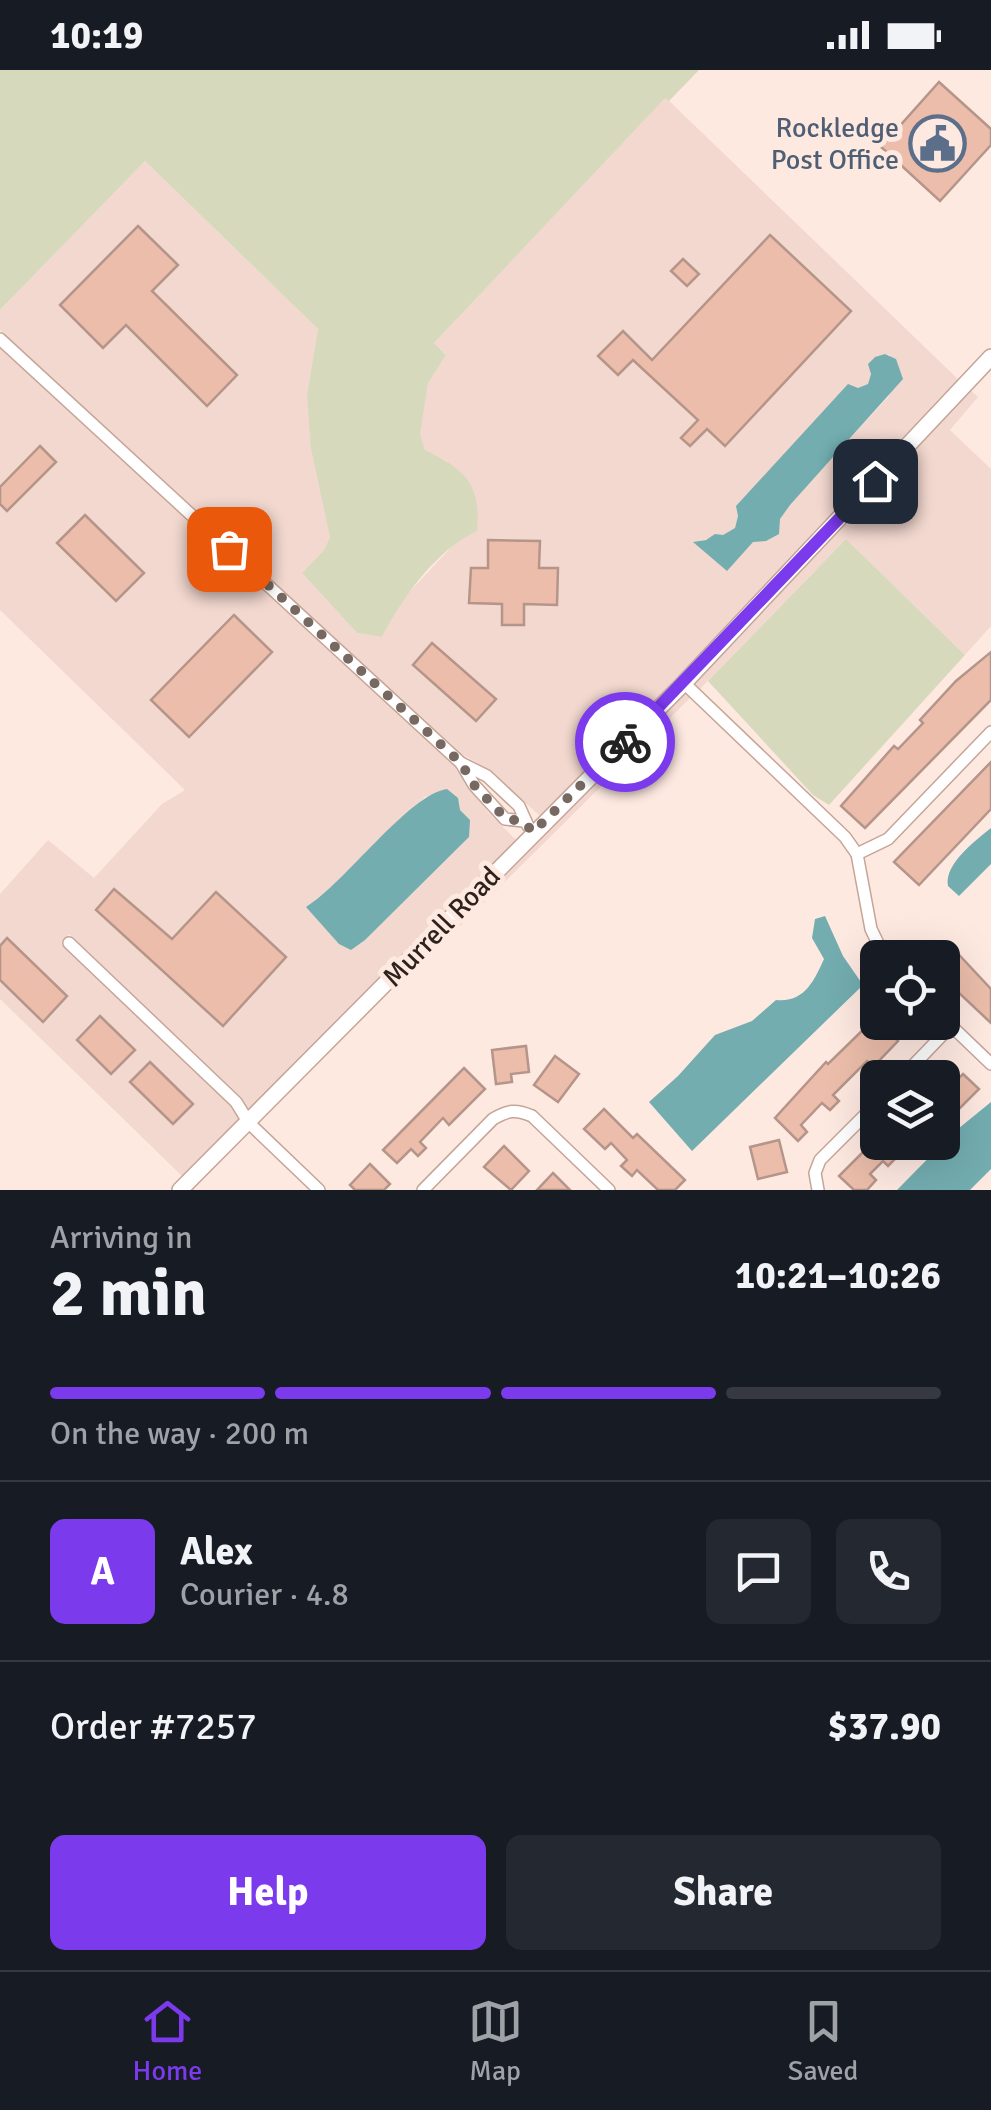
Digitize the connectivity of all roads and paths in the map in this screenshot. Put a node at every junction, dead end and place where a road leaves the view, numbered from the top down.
1 (0, 339) edge
2 (990, 359) edge
3 (684, 683) junction
4 (991, 732) edge
5 (461, 763) junction
6 (528, 826) junction
7 (857, 854) junction
8 (877, 940) edge
9 (69, 942) dead end
10 (960, 1034) edge
11 (932, 1040) edge
12 (916, 1060) edge
13 (991, 1064) edge
14 (860, 1120) edge
15 (249, 1122) junction
16 (180, 1190) edge
17 (318, 1190) edge
18 (422, 1190) edge
19 (608, 1190) edge
20 (818, 1190) edge

1 - 5 street
2 - 3 street, Murrell Road
3 - 6 street, Murrell Road
3 - 7 street
4 - 7 street
5 - 6 street
5 - 6 street
6 - 15 street, Murrell Road
7 - 8 street
9 - 15 street
10 - 13 street
11 - 12 street
14 - 20 street
15 - 16 street, Murrell Road
15 - 17 street
18 - 19 street

